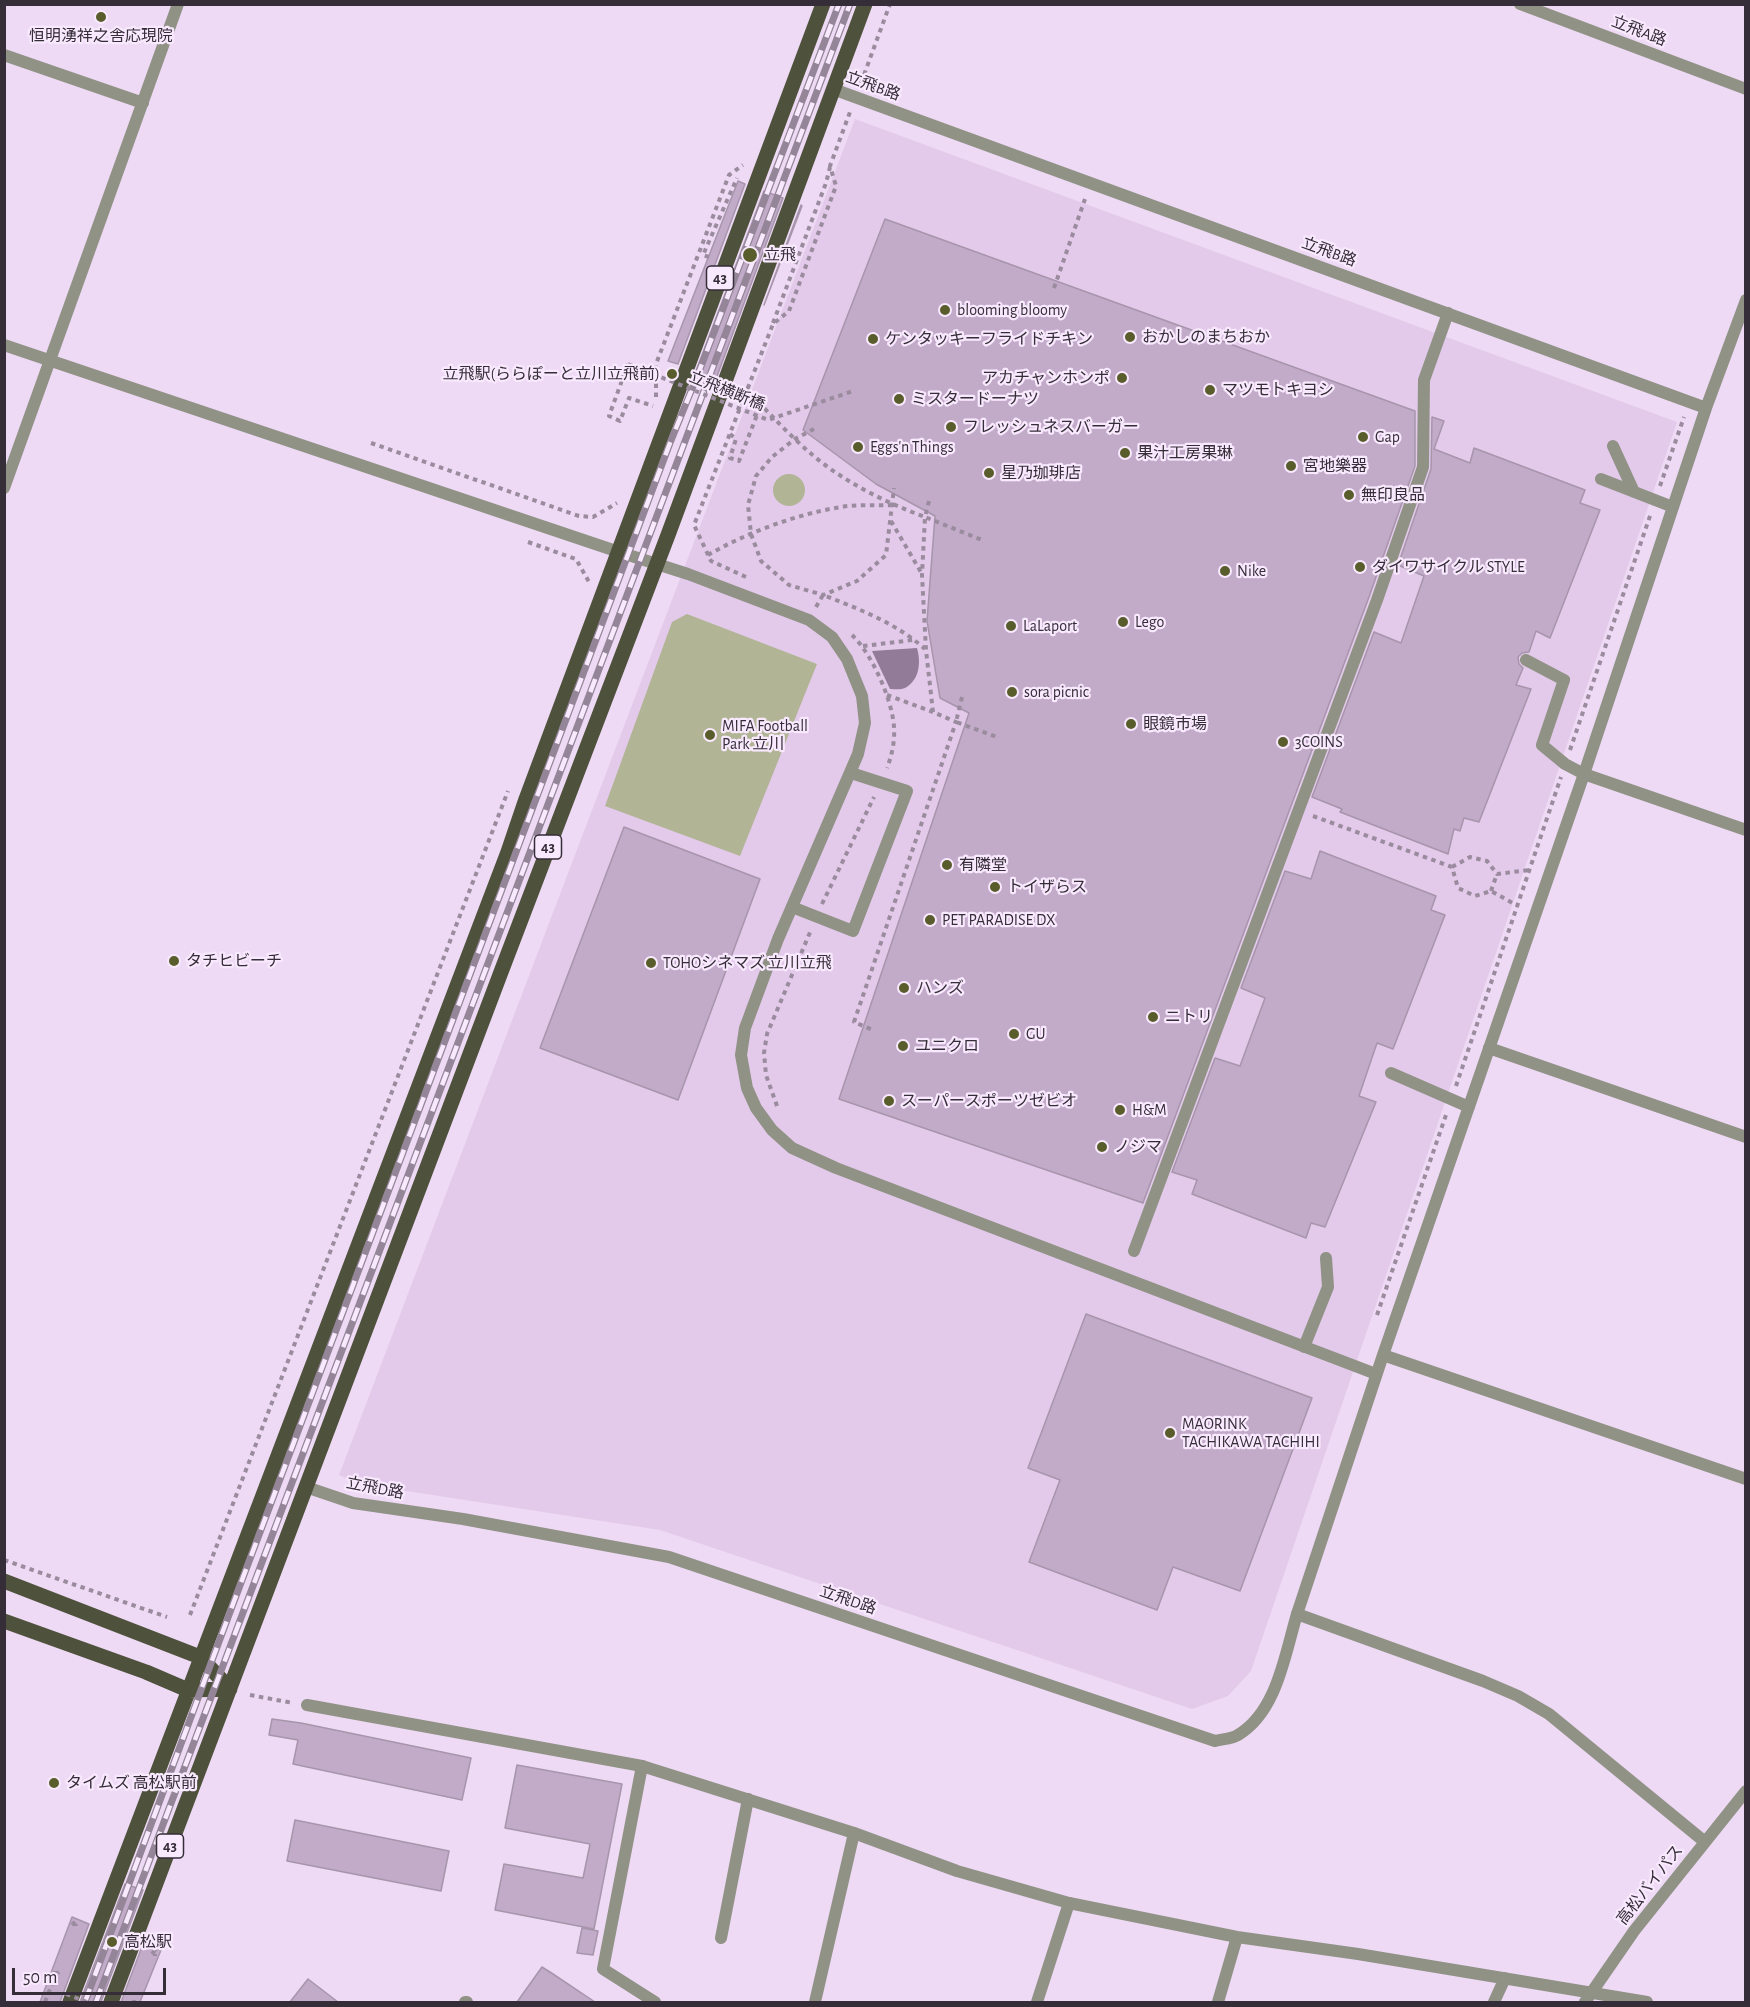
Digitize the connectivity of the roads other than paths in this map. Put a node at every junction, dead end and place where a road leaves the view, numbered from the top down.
1 (178, 4) edge
2 (823, 4) edge
3 (865, 4) edge
4 (1520, 4) edge
5 (4, 55) edge
6 (833, 89) junction
7 (1746, 89) edge
8 (143, 103) junction
9 (1746, 300) edge
10 (1448, 313) junction
11 (4, 345) edge
12 (49, 361) junction
13 (1706, 408) junction
14 (1613, 446) dead end
15 (1601, 479) dead end
16 (4, 488) edge
17 (1634, 492) junction
18 (1673, 507) junction
19 (619, 552) junction
20 (657, 564) junction
21 (1526, 660) dead end
22 (851, 773) junction
23 (1584, 774) junction
24 (1746, 830) edge
25 (792, 907) junction
26 (1489, 1048) junction
27 (1391, 1073) dead end
28 (1469, 1107) junction
29 (1746, 1137) edge
30 (1134, 1251) dead end
31 (1326, 1258) dead end
32 (1304, 1347) junction
33 (1383, 1355) junction
34 (1376, 1374) junction
35 (1746, 1479) edge
36 (306, 1487) junction
37 (4, 1581) edge
38 (1297, 1614) junction
39 (4, 1621) edge
40 (200, 1657) junction
41 (230, 1689) junction
42 (188, 1690) junction
43 (307, 1705) road end
44 (642, 1766) junction
45 (1746, 1791) edge
46 (748, 1799) junction
47 (855, 1833) junction
48 (1705, 1842) junction
49 (1069, 1903) junction
50 (721, 1938) dead end
51 (1237, 1938) junction
52 (1505, 1978) junction
53 (1588, 1997) edge
54 (68, 1998) edge
55 (111, 2002) edge
56 (655, 2002) edge
57 (815, 2002) edge
58 (1037, 2002) edge
59 (1218, 2002) edge
60 (1494, 2002) edge
61 (1647, 2002) edge

1 - 8 street
2 - 19 main road, 43
3 - 6 main road, 43
4 - 7 street, 立飛A路
5 - 8 street
6 - 10 street, 立飛B路
6 - 20 main road, 43
8 - 12 street
9 - 13 street
10 - 13 street, 立飛B路
10 - 30 street
11 - 12 street
12 - 16 street
12 - 19 street
13 - 18 street, 立飛D路
14 - 17 street
15 - 17 street
17 - 18 street
18 - 23 street, 立飛D路
19 - 20 street
19 - 40 main road, 43
20 - 22 street
20 - 36 main road, 43
21 - 23 street
22 - 25 street
22 - 25 street
23 - 24 street
23 - 26 street, 立飛D路
25 - 32 street
26 - 28 street, 立飛D路
26 - 29 street
27 - 28 street
28 - 33 street, 立飛D路
31 - 32 street
32 - 34 street
33 - 34 street, 立飛D路
33 - 35 street
34 - 38 street, 立飛D路
36 - 38 street, 立飛D路
36 - 41 main road, 43
37 - 40 main road
38 - 48 street
39 - 42 main road
40 - 41 main road
40 - 42 main road, 43
41 - 42 main road
41 - 55 main road, 43
42 - 54 main road, 43
43 - 44 street
44 - 46 street
44 - 56 street
45 - 48 street, 高松バイパス
46 - 47 street
46 - 50 street
47 - 49 street
47 - 57 street
48 - 53 street, 高松バイパス
49 - 51 street
49 - 58 street
51 - 52 street
51 - 59 street
52 - 53 street
52 - 60 street
53 - 61 street

